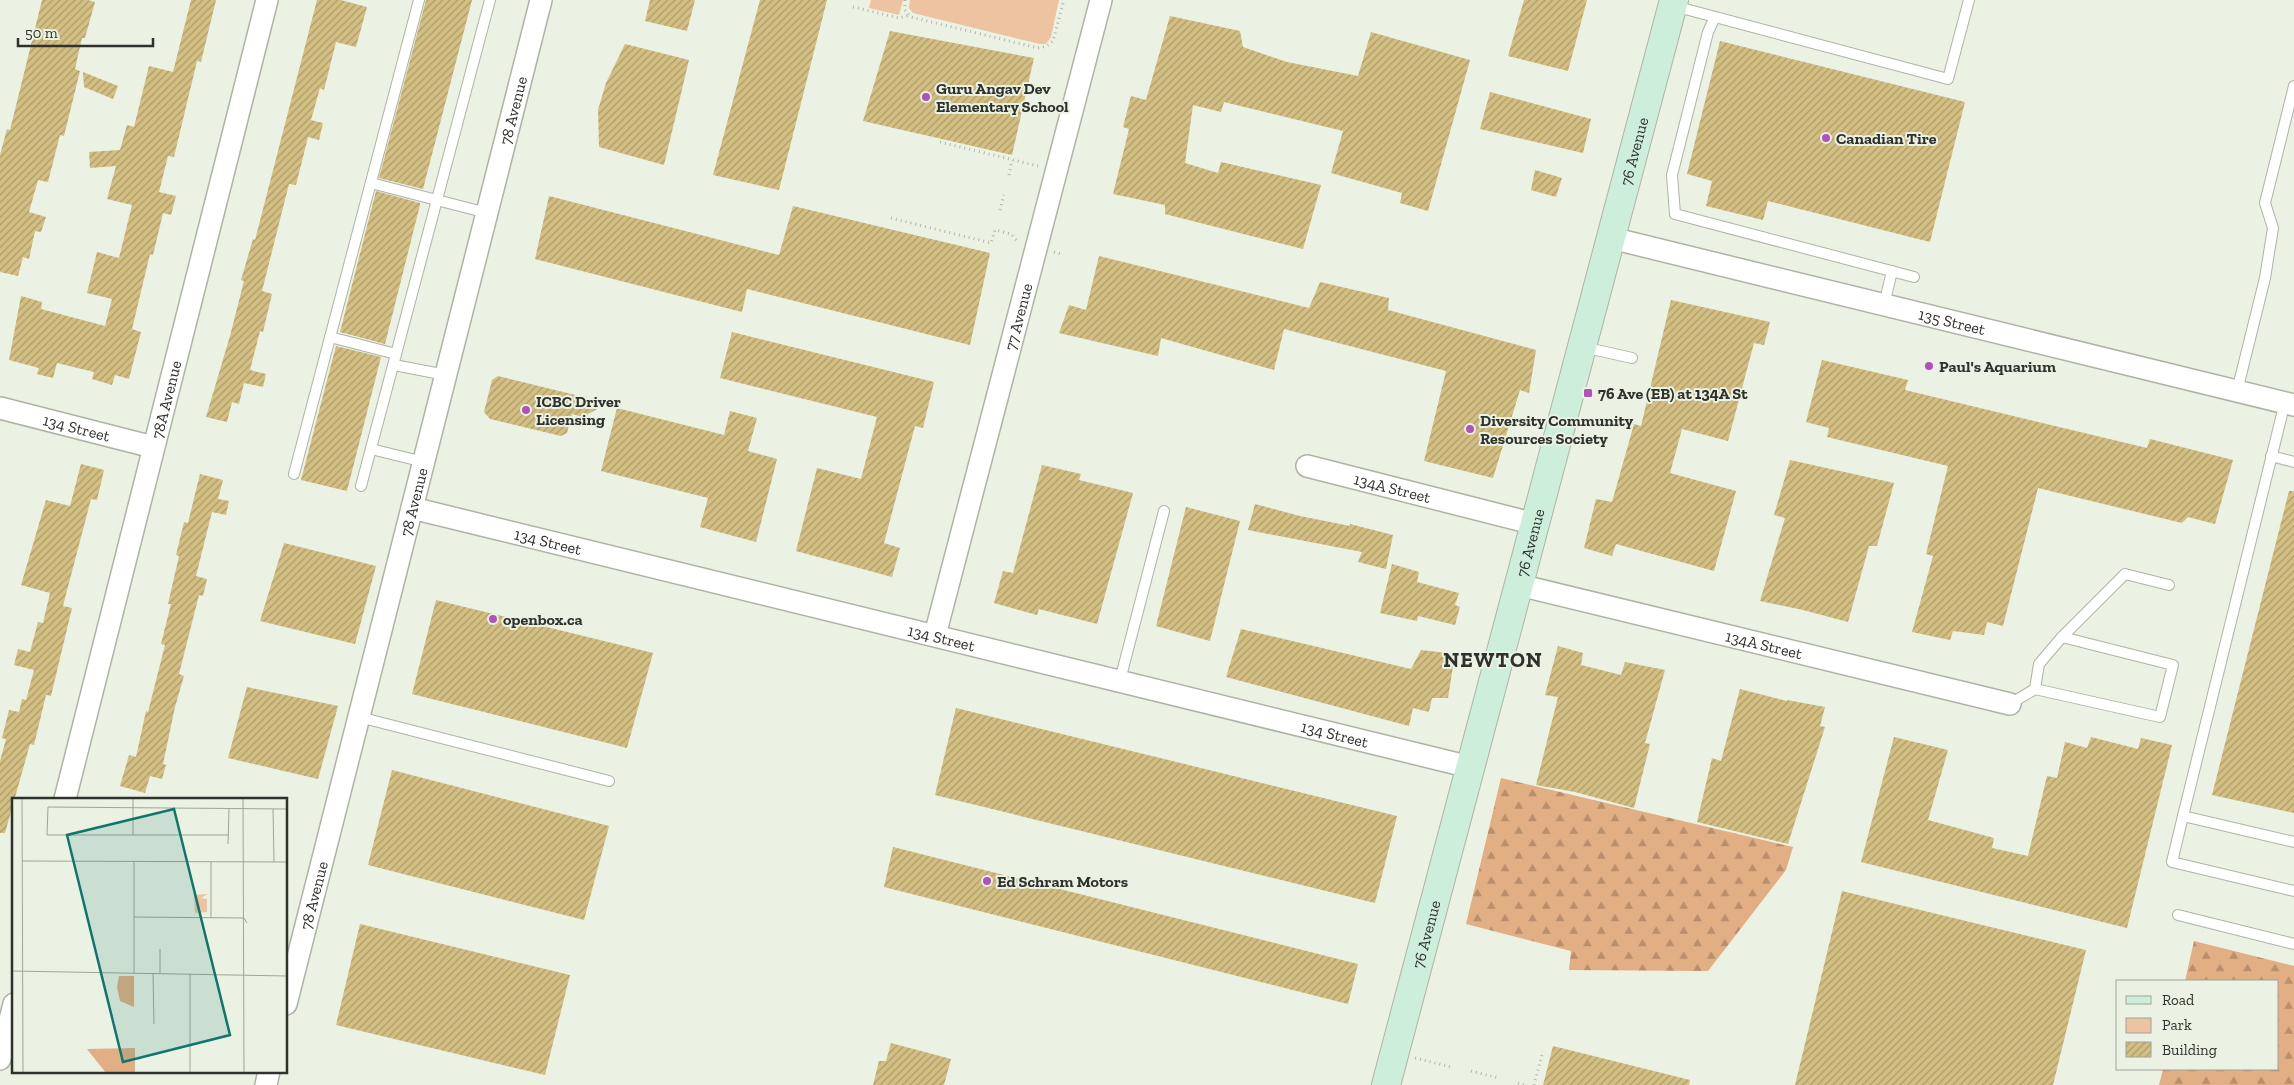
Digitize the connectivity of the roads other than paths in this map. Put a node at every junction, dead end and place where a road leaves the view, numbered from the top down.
1 (267, 0) edge
2 (419, 0) edge
3 (490, 0) edge
4 (541, 0) edge
5 (1101, 0) edge
6 (1970, 0) edge
7 (1674, 3) edge
8 (1715, 17) junction
9 (2294, 86) edge
10 (371, 183) junction
11 (438, 201) junction
12 (487, 213) junction
13 (1611, 238) junction
14 (1892, 271) junction
15 (1914, 277) dead end
16 (1884, 305) junction
17 (330, 337) junction
18 (1582, 347) junction
19 (396, 354) junction
20 (1632, 358) dead end
21 (394, 365) junction
22 (446, 376) junction
23 (2237, 391) junction
24 (2289, 403) edge
25 (0, 408) edge
26 (152, 447) junction
27 (371, 449) junction
28 (2271, 456) junction
29 (424, 462) junction
30 (2294, 462) edge
31 (1307, 466) dead end
32 (294, 474) dead end
33 (361, 486) dead end
34 (412, 508) junction
35 (1164, 511) dead end
36 (1535, 524) junction
37 (1519, 585) junction
38 (2169, 585) dead end
39 (936, 635) junction
40 (2062, 637) junction
41 (1120, 680) junction
42 (2035, 689) junction
43 (2010, 704) joint
44 (359, 717) junction
45 (1470, 767) junction
46 (609, 781) dead end
47 (65, 798) edge
48 (2183, 816) junction
49 (2294, 842) edge
50 (2294, 891) edge
51 (2178, 915) dead end
52 (2294, 944) edge
53 (288, 996) edge
54 (12, 1012) edge
55 (0, 1059) edge
56 (269, 1072) edge
57 (266, 1085) edge
58 (1386, 1085) edge

1 - 26 street, 78A Avenue
2 - 10 lane
3 - 11 lane
4 - 12 street, 78 Avenue
5 - 39 street, 77 Avenue
6 - 8 lane
7 - 8 lane
7 - 13 main road, 76 Avenue
8 - 14 lane
9 - 23 lane
10 - 11 lane
10 - 17 lane
11 - 12 lane
11 - 19 lane
12 - 22 street, 78 Avenue
13 - 16 street, 135 Street
13 - 18 main road, 76 Avenue
14 - 15 lane
14 - 16 lane
16 - 23 street, 135 Street
17 - 19 lane
17 - 32 lane
18 - 20 lane
18 - 36 main road, 76 Avenue
19 - 21 lane
21 - 22 lane
21 - 27 lane
22 - 29 street, 78 Avenue
23 - 24 street, 135 Street
24 - 28 lane
25 - 26 street, 134 Street
26 - 47 street, 78A Avenue
27 - 29 lane
27 - 33 lane
28 - 30 lane
28 - 48 lane
29 - 34 street, 78 Avenue
31 - 36 street, 134A Street
34 - 39 street, 134 Street
34 - 44 street, 78 Avenue
35 - 41 lane
36 - 37 main road, 76 Avenue
37 - 43 street, 134A Street
37 - 45 main road, 76 Avenue
38 - 40 lane
39 - 41 street, 134 Street
40 - 42 lane
40 - 42 lane
41 - 45 street, 134 Street
42 - 43 lane
44 - 46 lane
44 - 53 street, 78 Avenue
45 - 58 main road, 76 Avenue
48 - 49 lane
48 - 50 lane
51 - 52 lane
54 - 55 street
56 - 57 street

